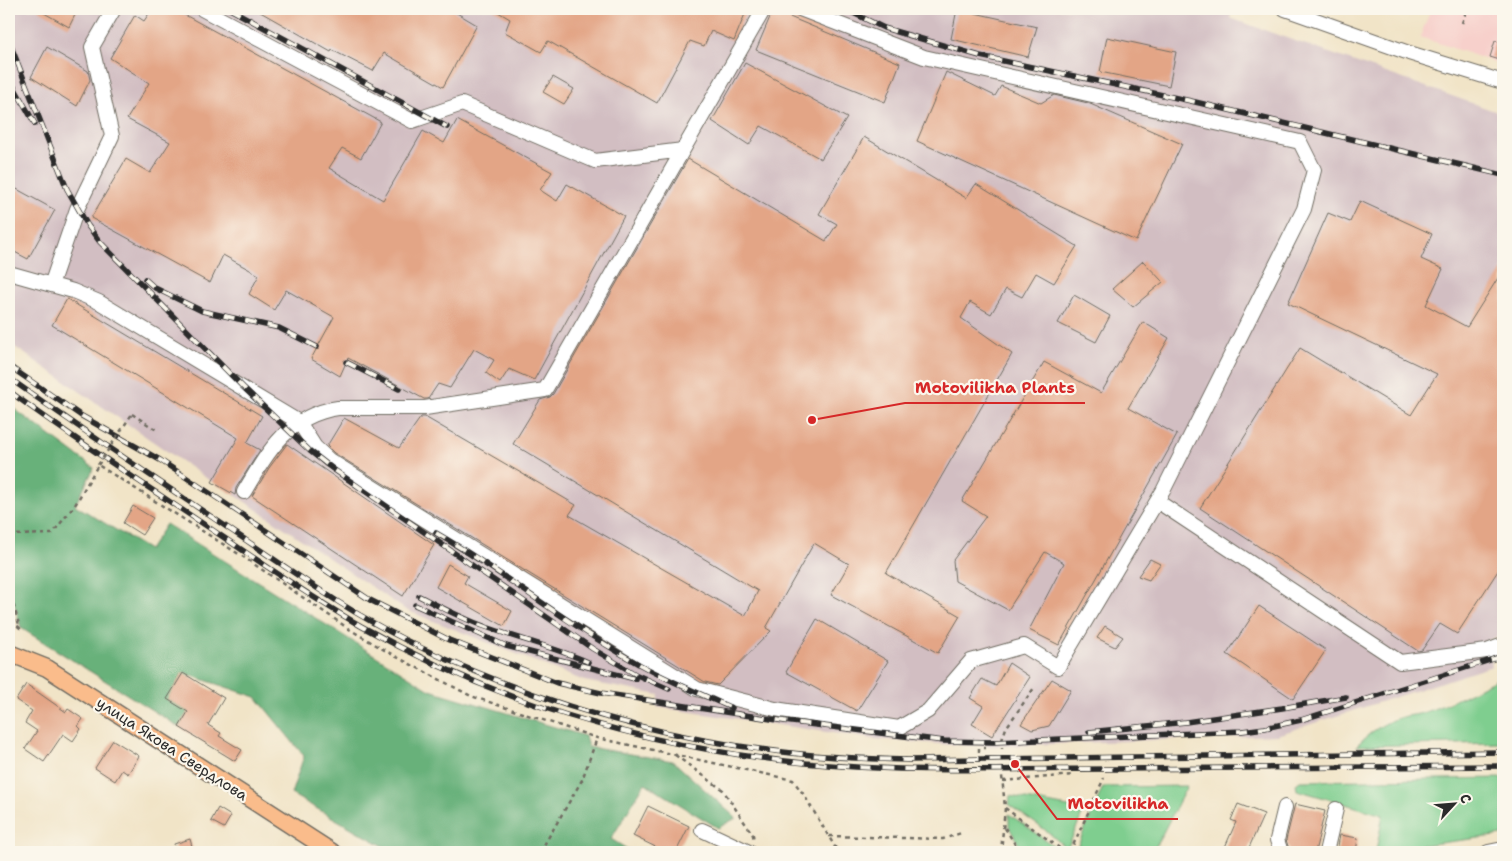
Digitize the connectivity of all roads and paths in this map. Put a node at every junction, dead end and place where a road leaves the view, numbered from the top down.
1 (114, 9) edge
2 (202, 9) edge
3 (764, 9) edge
4 (800, 9) edge
5 (1285, 9) edge
6 (1467, 9) edge
7 (1462, 23) dead end
8 (1503, 82) edge
9 (683, 150) junction
10 (9, 274) edge
11 (51, 285) junction
12 (299, 422) junction
13 (158, 431) dead end
14 (98, 465) junction
15 (244, 492) dead end
16 (1157, 502) junction
17 (9, 536) edge
18 (9, 589) edge
19 (9, 619) edge
20 (20, 628) junction
21 (22, 632) dead end
22 (1503, 645) edge
23 (9, 653) edge
24 (1034, 688) dead end
25 (597, 738) junction
26 (1002, 740) dead end
27 (986, 748) dead end
28 (979, 752) dead end
29 (673, 754) junction
30 (1073, 775) dead end
31 (1002, 776) dead end
32 (1104, 778) dead end
33 (1002, 782) junction
34 (1285, 806) dead end
35 (1005, 808) junction
36 (1336, 809) dead end
37 (1004, 826) junction
38 (702, 830) dead end
39 (961, 833) dead end
40 (829, 836) junction
41 (752, 848) edge
42 (1503, 849) edge
43 (332, 852) edge
44 (540, 852) edge
45 (838, 852) edge
46 (1001, 852) edge
47 (1018, 852) edge
48 (1065, 852) edge
49 (1070, 852) edge
50 (1281, 852) edge
51 (1326, 852) edge
52 (1488, 852) edge

1 - 11 street
2 - 9 street
3 - 9 street
4 - 16 street
5 - 8 street
6 - 7 path
9 - 12 street
10 - 11 street
11 - 12 street
12 - 15 street
12 - 16 street
13 - 14 path, bridge
14 - 17 path
14 - 25 path
16 - 22 street
18 - 20 path
19 - 20 path
20 - 21 path
23 - 43 main road, улица Якова Свердлова
24 - 26 path
25 - 29 path
25 - 44 path
27 - 28 path
29 - 40 path
29 - 41 path
30 - 33 path
31 - 33 path
32 - 49 path
33 - 35 path
34 - 50 street
35 - 37 path
35 - 48 path
36 - 51 street
37 - 46 path
37 - 47 path
38 - 41 street
39 - 40 path
40 - 45 path
42 - 52 street

